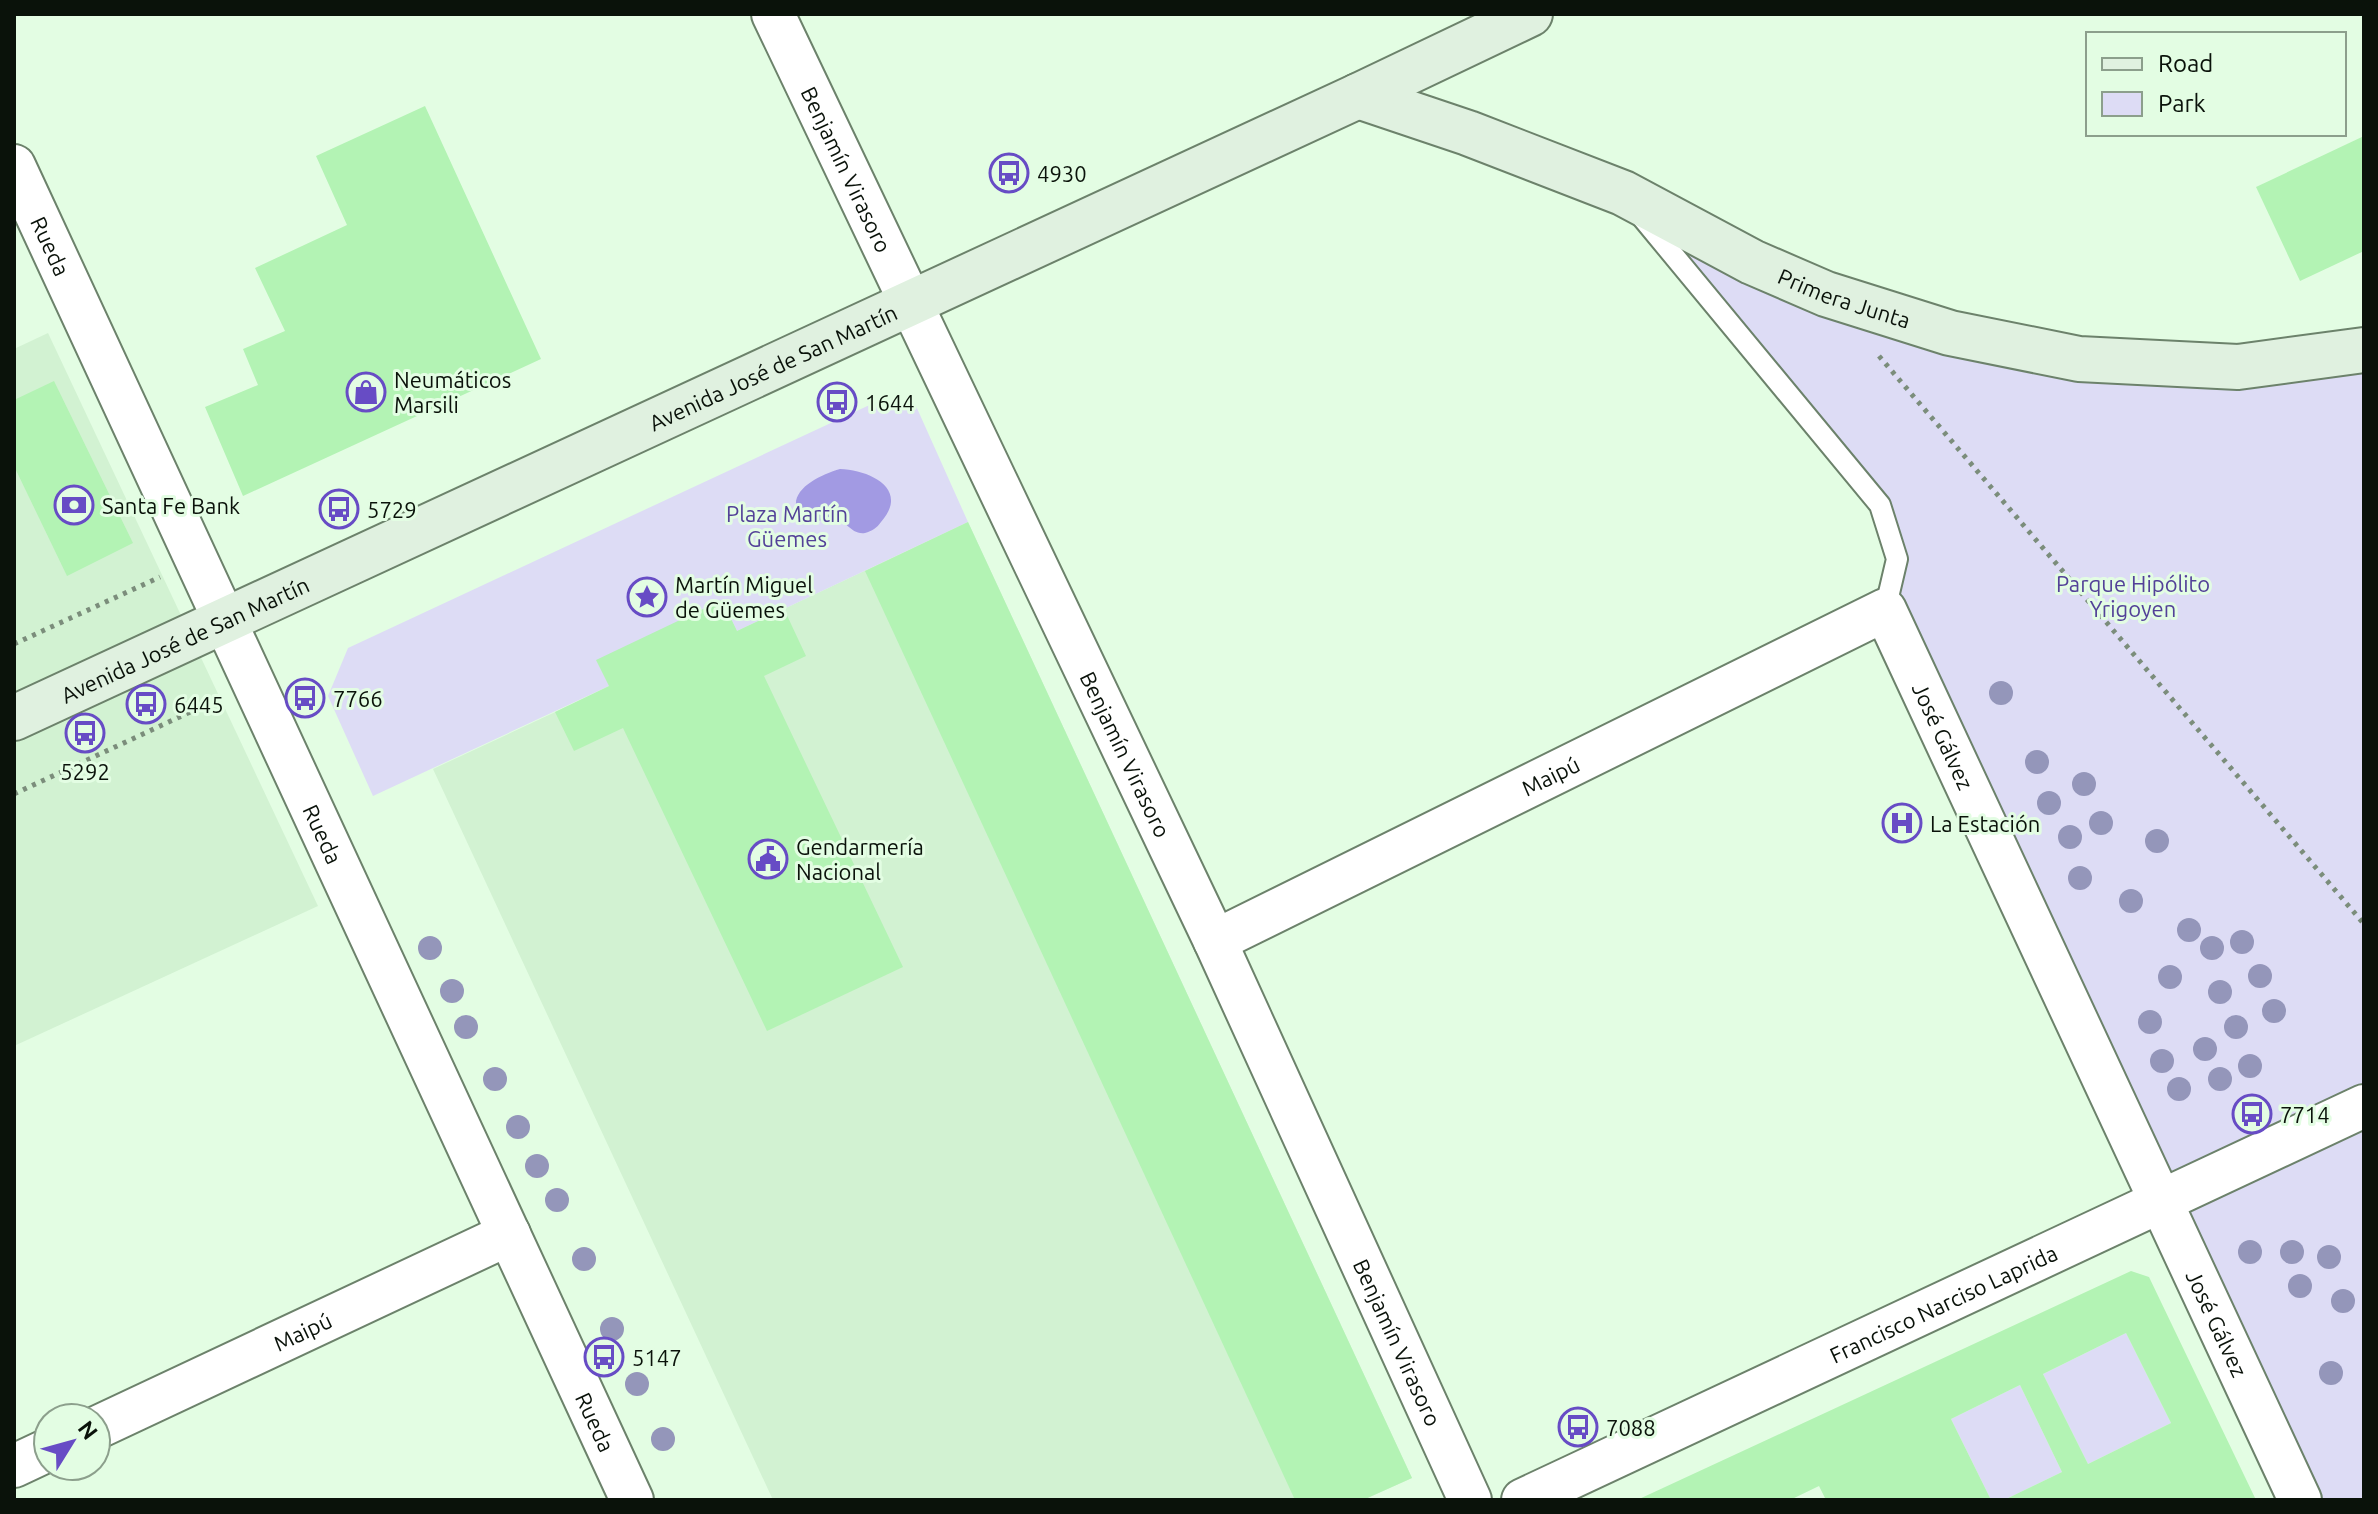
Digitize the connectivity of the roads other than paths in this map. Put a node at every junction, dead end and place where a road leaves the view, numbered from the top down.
1 (773, 14) edge
2 (1530, 14) edge
3 (1358, 96) junction
4 (14, 166) edge
5 (1623, 193) junction
6 (910, 303) junction
7 (2364, 350) edge
8 (1885, 610) junction
9 (227, 621) junction
10 (14, 718) edge
11 (1215, 941) junction
12 (2364, 1106) edge
13 (2161, 1202) junction
14 (509, 1234) junction
15 (112, 1420) edge
16 (632, 1500) edge
17 (1470, 1500) edge
18 (1523, 1500) edge
19 (2300, 1500) edge

1 - 6 street, Benjamín Virasoro
2 - 3 main road, Avenida José de San Martín
3 - 5 main road, Primera Junta
3 - 6 main road, Avenida José de San Martín
4 - 9 street, Rueda
5 - 7 main road, Primera Junta
5 - 8 lane
6 - 9 main road, Avenida José de San Martín
6 - 11 street, Benjamín Virasoro
8 - 11 street, Maipú
8 - 13 street, José Gálvez
9 - 10 main road, Avenida José de San Martín
9 - 14 street, Rueda
11 - 17 street, Benjamín Virasoro
12 - 13 street, Francisco Narciso Laprida
13 - 18 street, Francisco Narciso Laprida
13 - 19 street, José Gálvez
14 - 15 street, Maipú
14 - 16 street, Rueda

